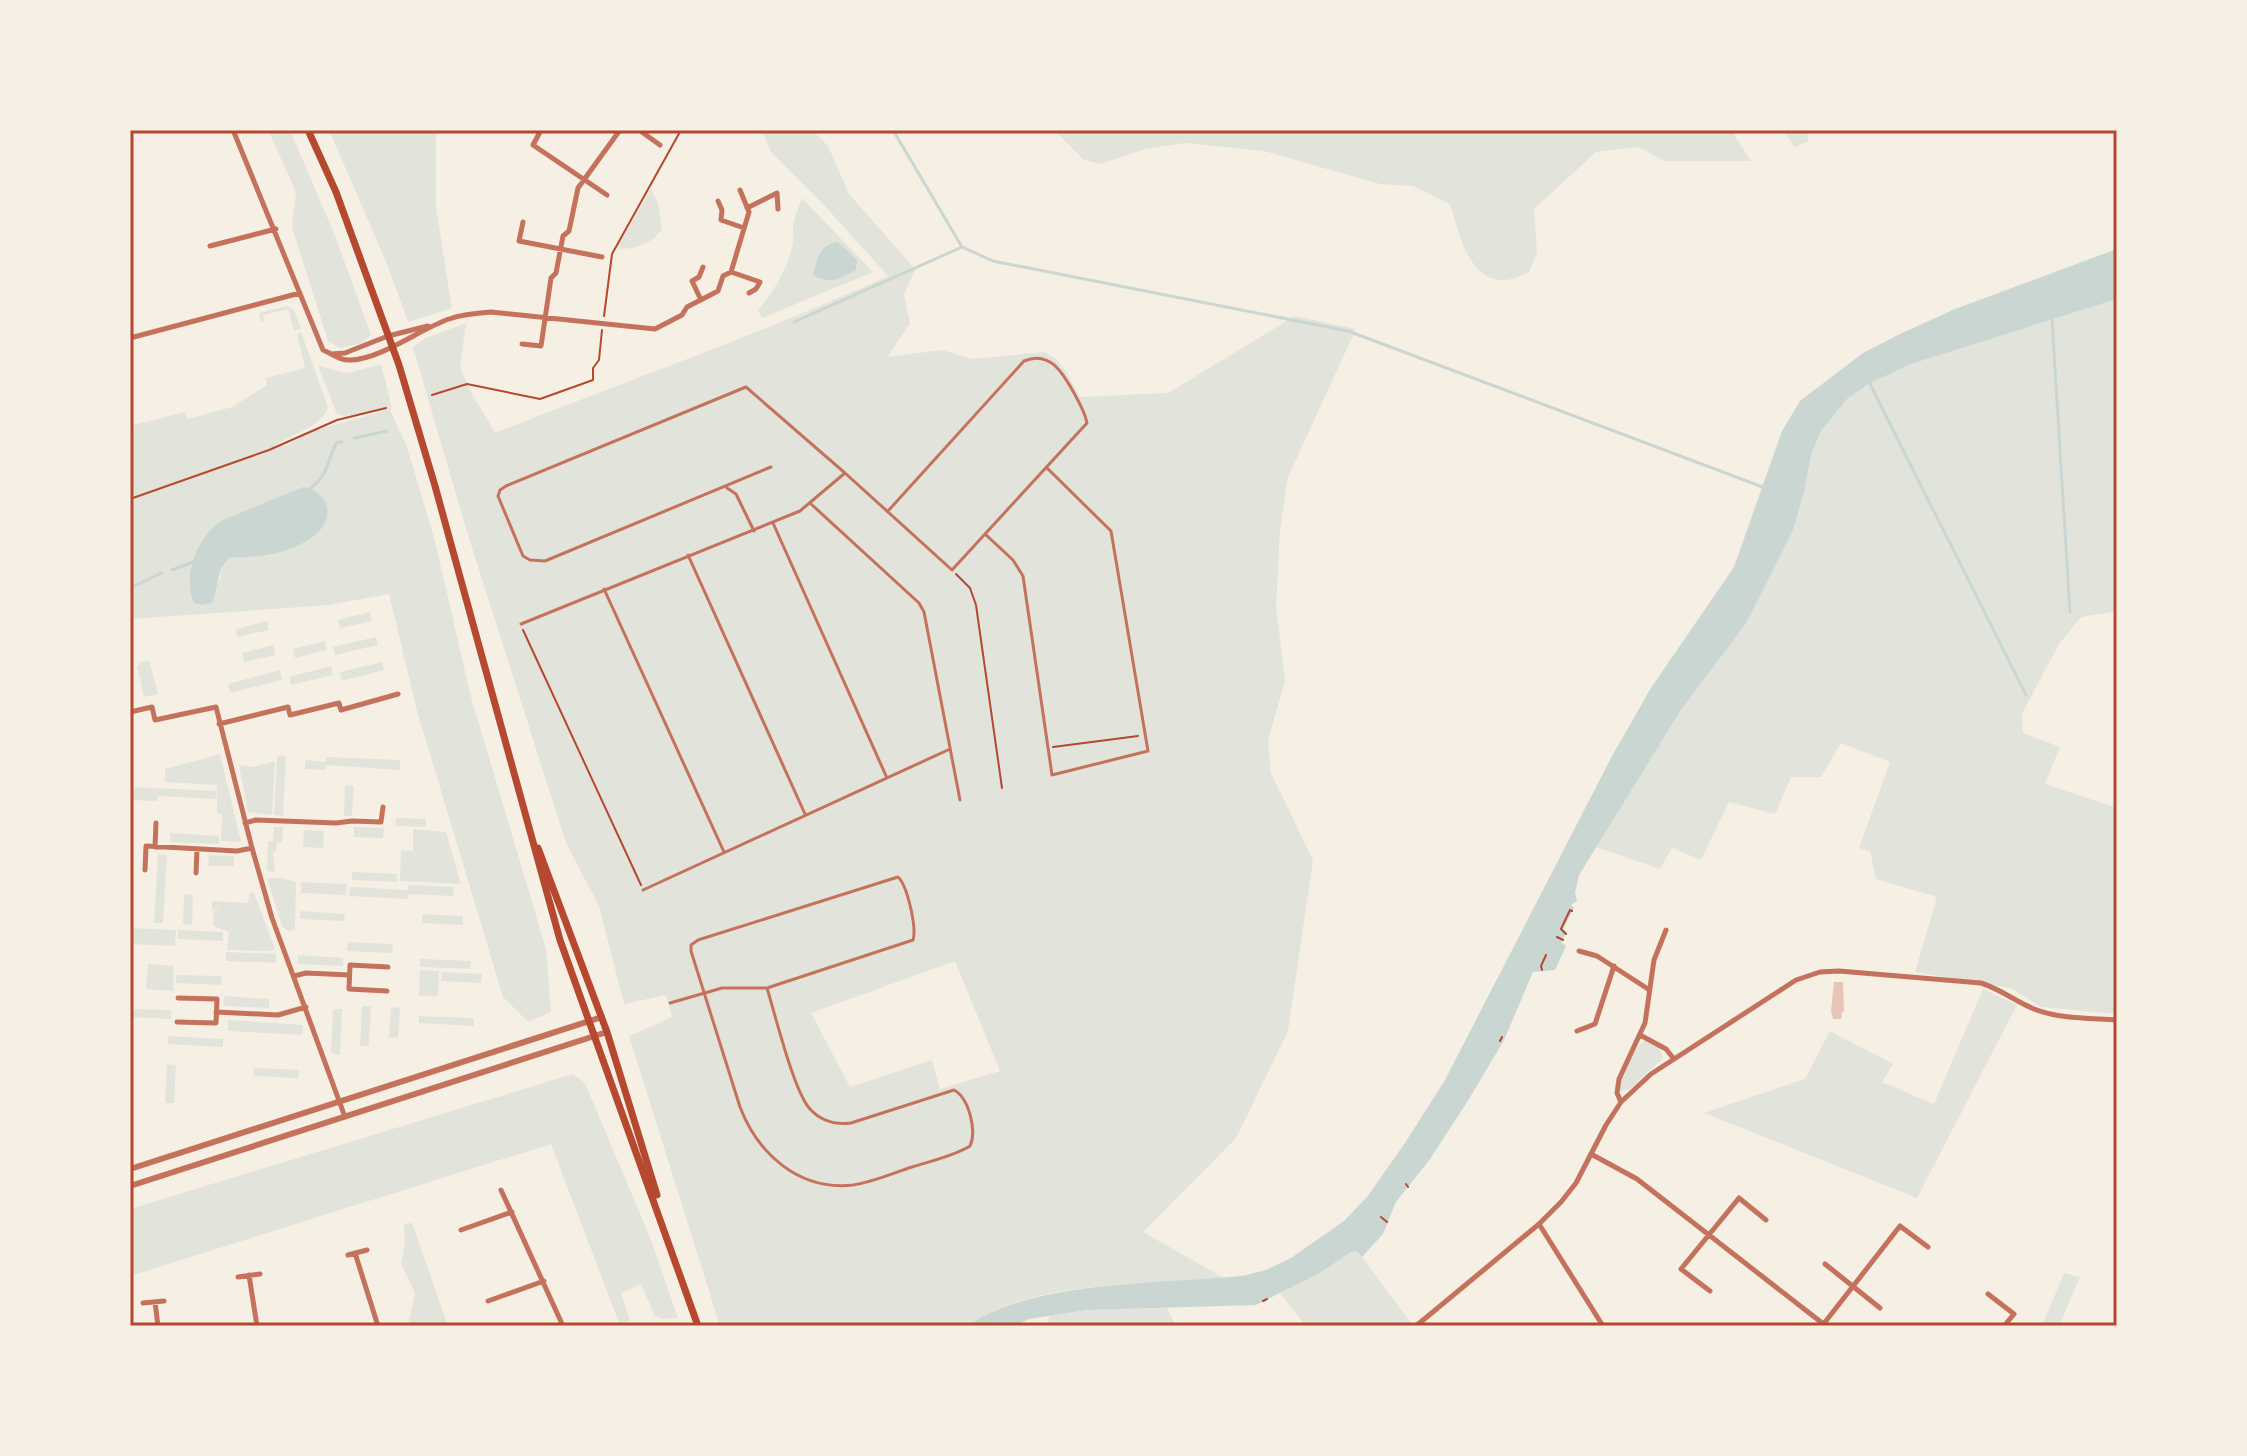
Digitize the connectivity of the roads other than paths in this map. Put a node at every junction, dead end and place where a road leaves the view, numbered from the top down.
1 (233, 130) edge
2 (308, 130) edge
3 (620, 130) edge
4 (639, 130) edge
5 (540, 132) dead end
6 (660, 145) dead end
7 (584, 178) junction
8 (740, 190) dead end
9 (607, 195) dead end
10 (718, 201) dead end
11 (747, 208) junction
12 (778, 209) dead end
13 (523, 222) dead end
14 (744, 228) junction
15 (276, 229) junction
16 (210, 246) dead end
17 (560, 249) junction
18 (602, 257) dead end
19 (703, 267) dead end
20 (731, 272) junction
21 (300, 293) junction
22 (749, 293) dead end
23 (701, 300) junction
24 (544, 318) junction
25 (437, 324) junction
26 (388, 336) junction
27 (130, 338) edge
28 (522, 344) dead end
29 (392, 347) junction
30 (331, 354) junction
31 (771, 467) dead end
32 (1047, 468) junction
33 (845, 473) junction
34 (725, 487) junction
35 (811, 504) junction
36 (888, 511) junction
37 (773, 523) junction
38 (754, 531) junction
39 (985, 534) junction
40 (688, 555) junction
41 (604, 589) junction
42 (521, 624) road end
43 (398, 694) dead end
44 (130, 712) edge
45 (219, 724) junction
46 (950, 749) junction
47 (887, 778) junction
48 (960, 800) dead end
49 (383, 807) dead end
50 (806, 815) junction
51 (156, 823) dead end
52 (245, 823) junction
53 (529, 823) junction
54 (155, 847) junction
55 (252, 848) junction
56 (197, 849) junction
57 (724, 853) junction
58 (145, 870) dead end
59 (196, 873) dead end
60 (643, 890) road end
61 (1666, 930) dead end
62 (1579, 951) dead end
63 (1614, 966) junction
64 (388, 967) dead end
65 (349, 975) junction
66 (294, 976) junction
67 (767, 988) junction
68 (1648, 989) junction
69 (387, 991) dead end
70 (704, 992) junction
71 (178, 998) dead end
72 (670, 1003) dead end
73 (306, 1007) junction
74 (216, 1012) junction
75 (602, 1017) junction
76 (588, 1020) junction
77 (2117, 1020) edge
78 (177, 1022) dead end
79 (1577, 1031) dead end
80 (607, 1032) junction
81 (1640, 1035) junction
82 (593, 1037) junction
83 (1674, 1059) junction
84 (340, 1101) junction
85 (1621, 1102) junction
86 (345, 1117) junction
87 (1591, 1154) junction
88 (130, 1169) edge
89 (130, 1186) edge
90 (501, 1190) dead end
91 (512, 1212) junction
92 (1766, 1220) dead end
93 (1539, 1224) junction
94 (664, 1225) junction
95 (461, 1230) dead end
96 (1708, 1234) junction
97 (1928, 1247) dead end
98 (367, 1250) dead end
99 (355, 1253) junction
100 (348, 1255) dead end
101 (1825, 1264) dead end
102 (260, 1274) dead end
103 (249, 1275) junction
104 (238, 1277) dead end
105 (544, 1281) junction
106 (1852, 1286) junction
107 (1710, 1291) dead end
108 (1988, 1294) dead end
109 (164, 1301) dead end
110 (488, 1301) dead end
111 (155, 1302) junction
112 (143, 1303) dead end
113 (1880, 1308) dead end
114 (1823, 1325) edge
115 (158, 1326) edge
116 (257, 1326) edge
117 (378, 1326) edge
118 (563, 1326) edge
119 (698, 1326) edge
120 (1416, 1326) edge
121 (1603, 1326) edge
122 (2004, 1326) edge

1 - 15 street
2 - 26 main road
3 - 7 street
4 - 6 street
5 - 7 street
7 - 9 street
7 - 17 street
8 - 11 street
10 - 14 street
11 - 12 street
11 - 14 street
13 - 17 street
14 - 20 street
15 - 16 street
15 - 21 street
17 - 18 street
17 - 24 street
19 - 23 street
20 - 22 street
20 - 23 street
21 - 27 street
21 - 30 street
23 - 24 street
24 - 25 street
24 - 28 street
25 - 26 street
25 - 29 street
26 - 29 main road
26 - 30 street
29 - 30 street
29 - 53 main road
31 - 34 lane
32 - 36 lane
32 - 39 lane
32 - 39 lane
33 - 34 lane
33 - 35 lane
33 - 36 lane
34 - 38 lane
35 - 37 lane
35 - 46 lane
36 - 39 lane
37 - 38 lane
37 - 47 lane
38 - 40 lane
40 - 41 lane
40 - 50 lane
41 - 42 lane
41 - 57 lane
43 - 45 street
44 - 45 street
45 - 52 street
46 - 47 lane
46 - 48 lane
47 - 50 lane
49 - 52 street
50 - 57 lane
51 - 54 street
52 - 55 street
53 - 75 main road
53 - 76 main road
54 - 56 street
54 - 58 street
55 - 56 street
55 - 66 street
56 - 59 street
57 - 60 lane
61 - 68 street
62 - 63 street
63 - 68 street
63 - 79 street
64 - 65 street
65 - 66 street
65 - 69 street
66 - 73 street
67 - 70 lane
67 - 70 lane
67 - 70 lane
68 - 81 street
70 - 72 lane
71 - 74 street
73 - 74 street
73 - 84 street
74 - 78 street
75 - 76 street
75 - 80 main road
76 - 82 main road
76 - 84 street
77 - 83 street
80 - 82 street
80 - 94 main road
81 - 83 street
81 - 85 street
82 - 86 street
82 - 94 main road
83 - 85 street
84 - 86 street
84 - 88 street
85 - 87 street
86 - 89 street
87 - 93 street
87 - 96 street
90 - 91 street
91 - 95 street
91 - 105 street
92 - 96 street
93 - 120 street
93 - 121 street
94 - 119 main road
96 - 107 street
96 - 114 street
97 - 106 street
98 - 99 street
99 - 100 street
99 - 117 street
101 - 106 street
102 - 103 street
103 - 104 street
103 - 116 street
105 - 110 street
105 - 118 street
106 - 113 street
106 - 114 street
108 - 122 street
109 - 111 street
111 - 112 street
111 - 115 street

